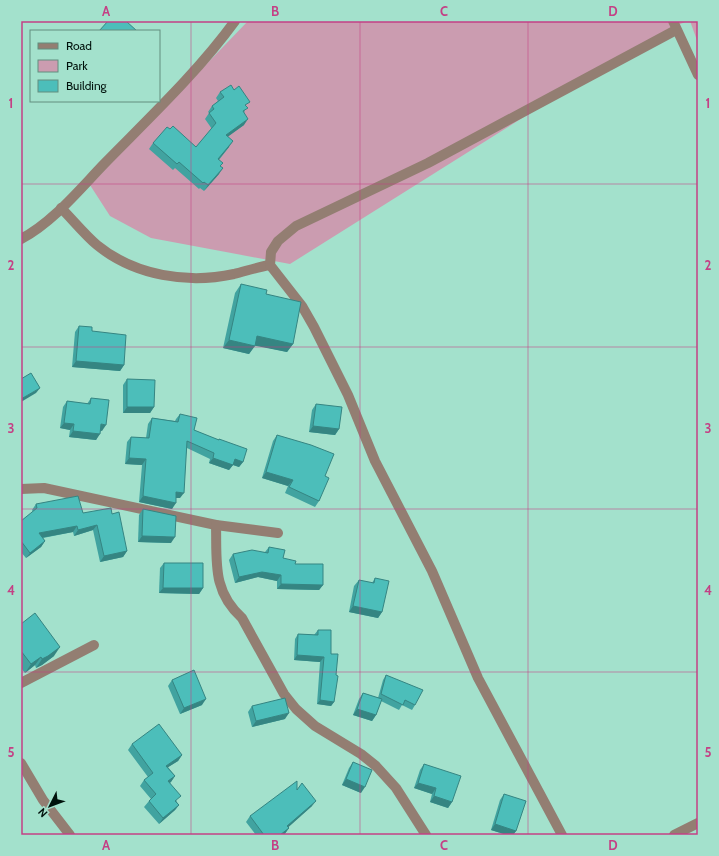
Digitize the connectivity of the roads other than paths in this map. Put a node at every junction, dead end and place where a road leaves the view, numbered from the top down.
1 (235, 21) edge
2 (674, 25) edge
3 (698, 75) edge
4 (61, 208) junction
5 (21, 239) edge
6 (270, 265) junction
7 (21, 489) edge
8 (216, 525) junction
9 (278, 534) dead end
10 (94, 645) dead end
11 (21, 683) edge
12 (21, 763) edge
13 (698, 823) edge
14 (70, 835) edge
15 (426, 835) edge
16 (562, 835) edge
17 (674, 835) edge

1 - 4 street
2 - 3 street
2 - 6 street
4 - 5 street
4 - 6 street
6 - 16 street
7 - 8 street
8 - 9 street
8 - 15 street
10 - 11 street
12 - 14 street
13 - 17 street

